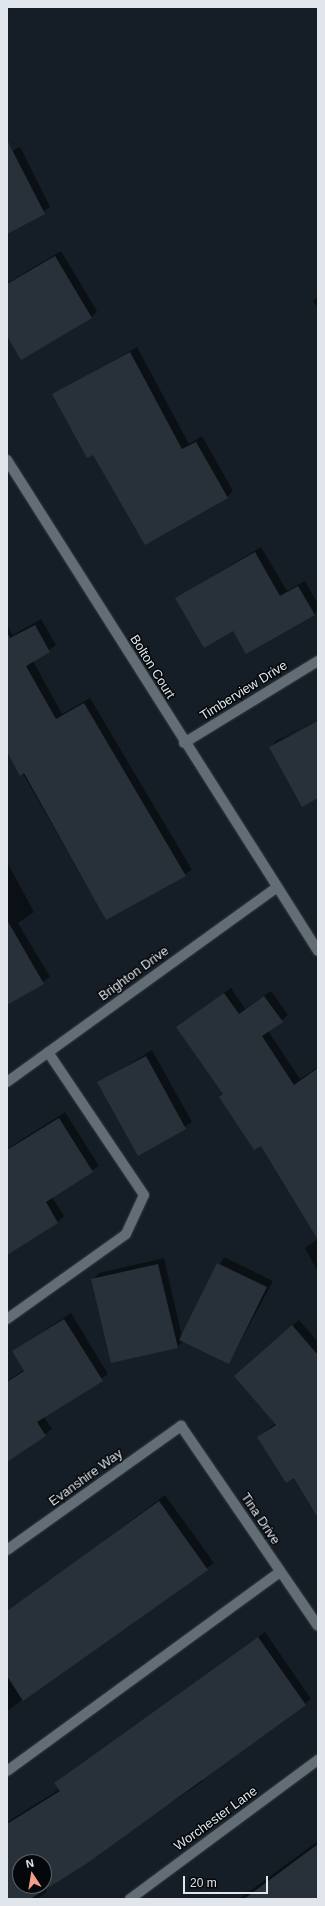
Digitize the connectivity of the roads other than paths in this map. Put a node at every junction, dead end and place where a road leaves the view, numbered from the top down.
1 (7, 460) edge
2 (318, 661) edge
3 (184, 743) junction
4 (276, 888) junction
5 (318, 951) edge
6 (48, 1052) junction
7 (7, 1082) edge
8 (7, 1319) edge
9 (181, 1426) joint
10 (7, 1550) edge
11 (280, 1572) junction
12 (318, 1626) edge
13 (318, 1760) edge
14 (7, 1771) edge
15 (130, 1899) edge

1 - 3 street, Bolton Court
2 - 3 street, Timberview Drive
3 - 4 street, Bolton Court
4 - 5 street, Bolton Court
4 - 6 street, Brighton Drive
6 - 7 street, Brighton Drive
6 - 8 street
9 - 10 street, Evanshire Way
9 - 11 street, Tina Drive
11 - 12 street, Tina Drive
11 - 14 street
13 - 15 street, Worchester Lane

